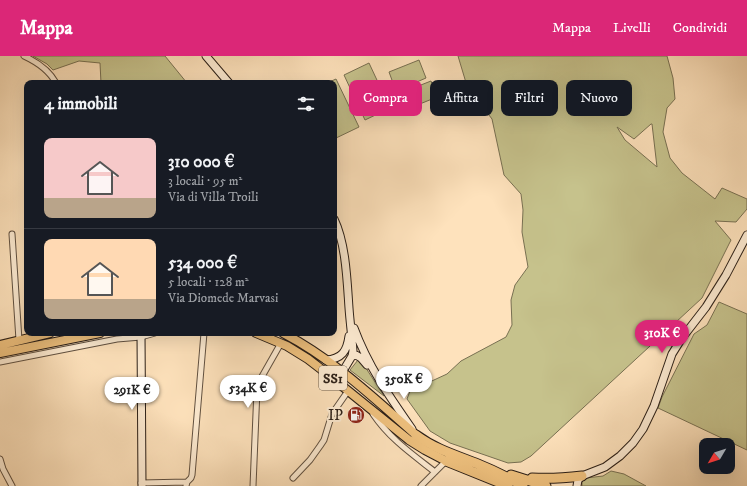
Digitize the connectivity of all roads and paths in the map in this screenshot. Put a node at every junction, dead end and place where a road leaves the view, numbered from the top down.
1 (24, 56) edge
2 (206, 56) edge
3 (54, 80) edge
4 (226, 80) edge
5 (337, 226) edge
6 (12, 234) dead end
7 (747, 235) edge
8 (351, 320) junction
9 (37, 336) edge
10 (86, 336) edge
11 (123, 336) edge
12 (135, 336) edge
13 (141, 336) edge
14 (204, 336) edge
15 (264, 336) edge
16 (288, 336) edge
17 (118, 339) junction
18 (19, 340) junction
19 (281, 343) junction
20 (0, 345) edge
21 (13, 351) junction
22 (0, 353) edge
23 (30, 356) junction
24 (352, 356) junction
25 (326, 360) junction
26 (0, 362) edge
27 (342, 372) junction
28 (376, 376) junction
29 (337, 381) junction
30 (348, 390) junction
31 (369, 408) junction
32 (416, 435) junction
33 (0, 458) edge
34 (446, 461) junction
35 (479, 464) junction
36 (435, 472) junction
37 (582, 476) junction
38 (518, 477) junction
39 (293, 478) dead end
40 (142, 484) edge
41 (187, 484) edge
42 (506, 485) edge
43 (12, 486) edge
44 (253, 486) edge
45 (421, 486) edge
46 (523, 486) edge
47 (546, 486) edge
48 (577, 486) edge

1 - 3 street
2 - 4 street
5 - 8 street
6 - 18 street
7 - 37 street
8 - 24 street
8 - 25 street
8 - 28 street
9 - 18 main road
10 - 21 main road
11 - 17 street
12 - 17 street
13 - 40 street
14 - 41 street
15 - 19 main road, SS1
16 - 25 main road, SS1
17 - 23 street
18 - 20 main road
19 - 29 main road, SS1
19 - 44 street
21 - 22 main road
21 - 23 street
23 - 26 street
24 - 27 street
24 - 28 street
25 - 27 main road, SS1
27 - 29 street
27 - 32 main road, SS1
28 - 32 street
29 - 30 main road, SS1
30 - 31 main road, SS1
30 - 39 street
31 - 34 main road, SS1
31 - 36 street
32 - 35 highway, SS1
33 - 43 street
34 - 36 street
34 - 42 highway, SS1
35 - 38 highway
35 - 46 highway, SS1
36 - 45 street
37 - 38 highway
37 - 48 street
38 - 47 highway
40 - 41 street

